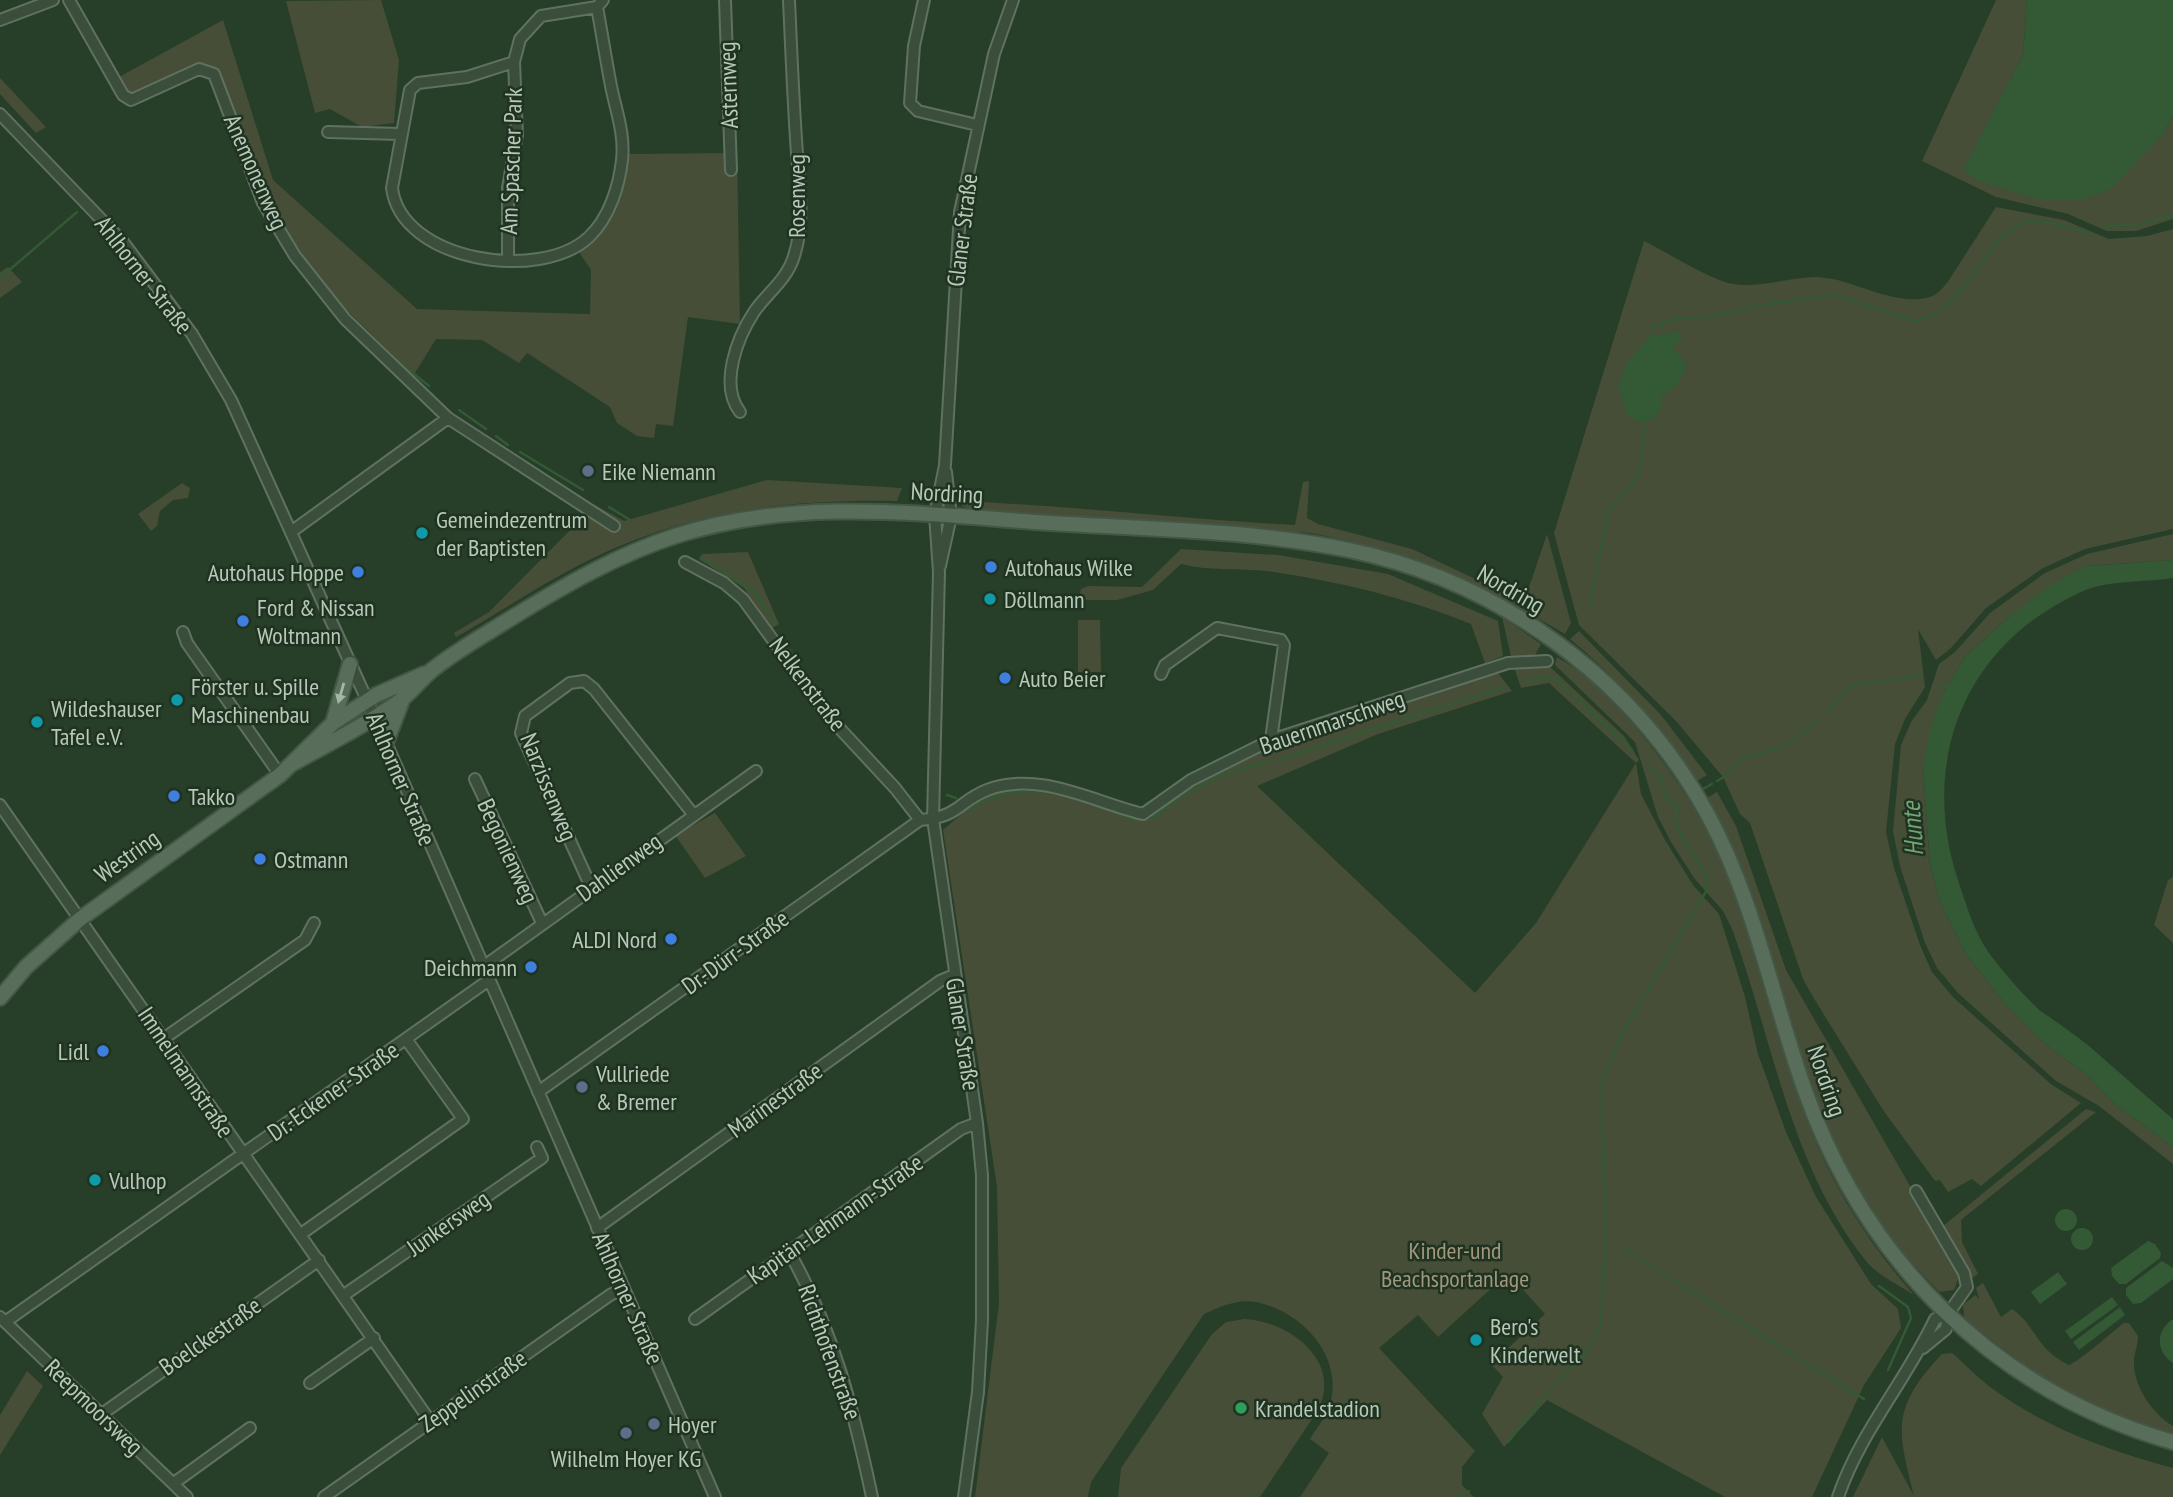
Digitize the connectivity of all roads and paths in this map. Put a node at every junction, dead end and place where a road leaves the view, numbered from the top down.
1 (53, 0) edge
2 (69, 0) edge
3 (725, 0) edge
4 (789, 0) edge
5 (924, 0) edge
6 (1013, 0) edge
7 (600, 4) edge
8 (0, 19) edge
9 (514, 62) junction
10 (0, 114) edge
11 (978, 125) junction
12 (328, 132) dead end
13 (400, 134) junction
14 (731, 170) dead end
15 (508, 261) junction
16 (740, 412) dead end
17 (448, 418) junction
18 (945, 466) junction
19 (934, 515) junction
20 (951, 516) junction
21 (614, 526) dead end
22 (291, 532) junction
23 (685, 562) dead end
24 (939, 572) junction
25 (183, 632) dead end
26 (1547, 661) dead end
27 (350, 664) junction
28 (432, 671) junction
29 (1161, 674) dead end
30 (403, 698) junction
31 (367, 701) junction
32 (374, 716) junction
33 (333, 723) junction
34 (1271, 740) junction
35 (386, 743) junction
36 (292, 764) junction
37 (756, 771) dead end
38 (280, 775) junction
39 (475, 779) dead end
40 (0, 805) edge
41 (693, 814) junction
42 (933, 819) junction
43 (919, 820) junction
44 (591, 887) junction
45 (80, 919) junction
46 (314, 923) dead end
47 (542, 923) junction
48 (483, 967) junction
49 (954, 975) junction
50 (489, 980) junction
51 (0, 998) edge
52 (163, 1039) junction
53 (406, 1039) junction
54 (538, 1092) junction
55 (977, 1123) junction
56 (537, 1147) dead end
57 (242, 1155) junction
58 (1916, 1191) dead end
59 (597, 1228) junction
60 (301, 1234) junction
61 (789, 1252) junction
62 (319, 1260) junction
63 (624, 1288) junction
64 (344, 1295) junction
65 (1948, 1314) junction
66 (695, 1319) dead end
67 (3, 1320) edge
68 (374, 1338) junction
69 (310, 1383) dead end
70 (102, 1414) junction
71 (430, 1421) junction
72 (250, 1428) dead end
73 (2173, 1442) edge
74 (174, 1483) junction
75 (187, 1497) edge
76 (324, 1497) edge
77 (715, 1497) edge
78 (872, 1497) edge
79 (964, 1497) edge
80 (1838, 1497) edge

1 - 8 street
2 - 17 street, Anemonenweg
3 - 14 street, Asternweg
4 - 16 street, Rosenweg
5 - 11 street
6 - 11 street, Glaner Straße
7 - 9 street, Am Spascher Park
7 - 15 street, Am Spascher Park
9 - 13 street, Am Spascher Park
9 - 15 street, Am Spascher Park
10 - 22 street, Ahlhorner Straße
11 - 18 street, Glaner Straße
12 - 13 street
13 - 15 street, Am Spascher Park
17 - 21 street, Anemonenweg
17 - 22 street
18 - 19 street, Glaner Straße
18 - 20 street, Glaner Straße
19 - 20 main road, Nordring
19 - 24 street, Glaner Straße
19 - 28 main road, Nordring
20 - 24 street, Glaner Straße
20 - 65 main road, Nordring
22 - 27 street, Ahlhorner Straße
23 - 43 street, Nelkenstraße
24 - 42 street, Glaner Straße
25 - 38 street
26 - 34 street, Bauernmarschweg
27 - 31 street, Ahlhorner Straße
27 -> 33 main road
28 - 30 main road, Nordring
28 - 31 main road, Nordring
29 - 34 street
30 - 32 main road, Nordring
30 - 35 main road
31 - 32 street, Ahlhorner Straße
31 - 33 main road, Westring
32 - 35 street, Ahlhorner Straße
32 - 36 main road, Westring
33 - 36 main road, Westring
34 - 42 street, Bauernmarschweg
35 - 48 street, Ahlhorner Straße
36 - 38 main road, Westring
37 - 41 street, Dahlienweg
38 - 45 main road, Westring
39 - 47 street, Begonienweg
40 - 45 street, Immelmannstraße
41 - 44 street, Dahlienweg
41 - 44 street, Narzissenweg
42 - 43 street
42 - 49 street, Glaner Straße
43 - 54 street, Dr.-Dürr-Straße
44 - 47 street, Dahlienweg
45 - 51 main road, Westring
45 - 52 street, Immelmannstraße
46 - 52 street
47 - 48 street, Dahlienweg
48 - 50 street, Ahlhorner Straße
49 - 55 street, Glaner Straße
49 - 59 street, Marinestraße
50 - 53 street, Dr.-Eckener-Straße
50 - 54 street, Ahlhorner Straße
52 - 57 street, Immelmannstraße
53 - 57 street, Dr.-Eckener-Straße
53 - 60 street
54 - 59 street, Ahlhorner Straße
55 - 61 street, Kapitän-Lehmann-Straße
55 - 79 street, Glaner Straße
56 - 64 street, Junkersweg
57 - 60 street, Immelmannstraße
57 - 67 street, Dr.-Eckener-Straße
58 - 65 street
59 - 63 street, Ahlhorner Straße
60 - 62 street, Immelmannstraße
61 - 66 street, Kapitän-Lehmann-Straße
61 - 78 street, Richthofenstraße
62 - 64 street, Immelmannstraße
62 - 70 street, Boelckestraße
63 - 71 street, Zeppelinstraße
63 - 77 street, Ahlhorner Straße
64 - 68 street, Immelmannstraße
65 - 73 main road, Nordring
65 - 80 street
67 - 70 street, Reepmoorsweg
68 - 69 street
68 - 71 street, Immelmannstraße
70 - 74 street, Reepmoorsweg
71 - 76 street, Zeppelinstraße
72 - 74 street
74 - 75 street, Reepmoorsweg

